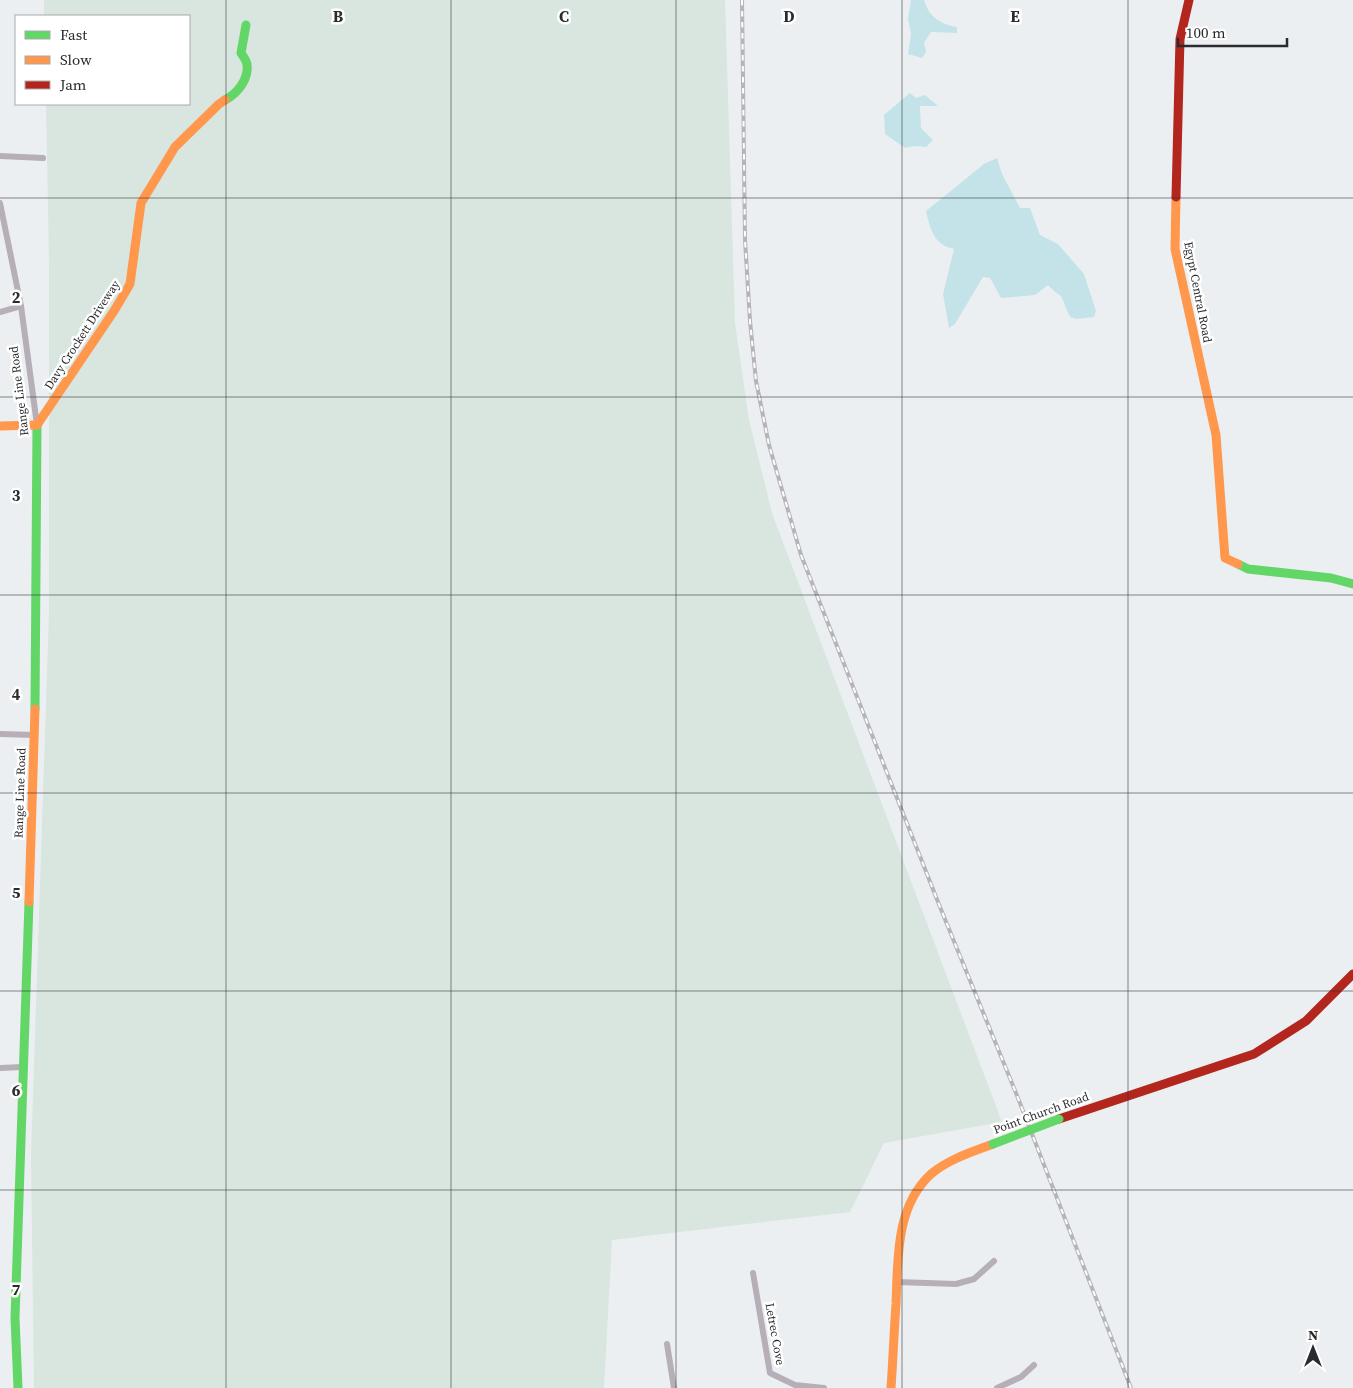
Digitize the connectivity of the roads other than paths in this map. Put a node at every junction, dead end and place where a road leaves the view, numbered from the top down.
1 (1189, 0) edge
2 (246, 25) dead end
3 (0, 156) edge
4 (43, 158) dead end
5 (0, 203) edge
6 (21, 306) junction
7 (0, 312) edge
8 (0, 426) edge
9 (37, 426) junction
10 (1353, 584) edge
11 (0, 734) edge
12 (35, 735) junction
13 (1353, 974) edge
14 (0, 1068) edge
15 (23, 1068) junction
16 (994, 1261) dead end
17 (753, 1273) dead end
18 (897, 1282) junction
19 (667, 1344) dead end
20 (1034, 1365) dead end
21 (18, 1388) edge
22 (674, 1388) edge
23 (824, 1388) edge
24 (891, 1388) edge
25 (997, 1388) edge

1 - 10 street, Egypt Central Road
2 - 9 street, Davy Crockett Driveway
3 - 4 street
5 - 6 street, Range Line Road
6 - 7 street
6 - 9 street, Range Line Road
8 - 9 street
9 - 12 street, Range Line Road
11 - 12 street
12 - 15 street, Range Line Road
13 - 18 street, Point Church Road, bridge
14 - 15 street
15 - 21 street, Range Line Road
16 - 18 street
17 - 23 street, Letrec Cove
18 - 24 street, Point Church Road
19 - 22 street
20 - 25 street

